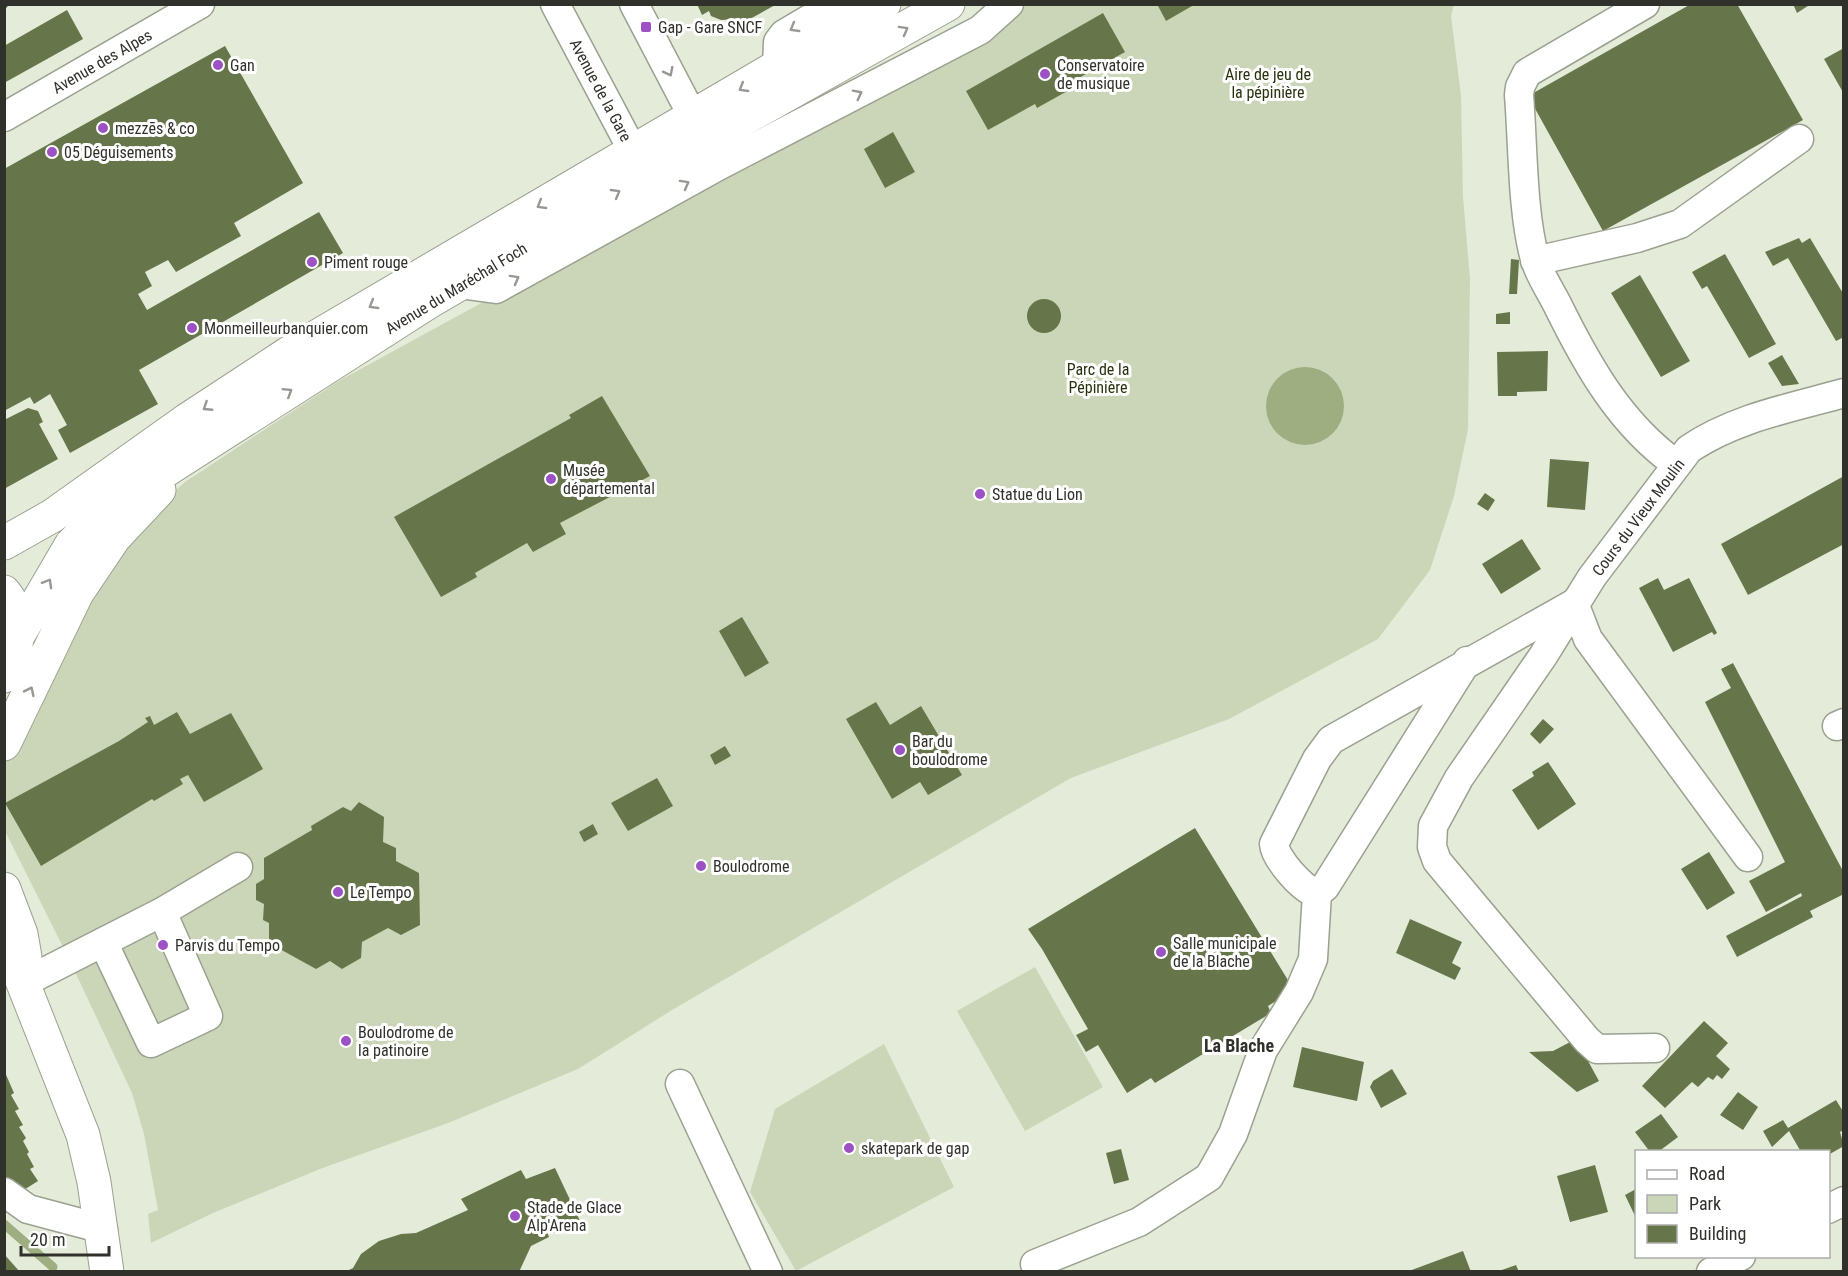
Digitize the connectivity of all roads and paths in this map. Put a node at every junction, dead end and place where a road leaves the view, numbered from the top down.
1 (200, 4) edge
2 (555, 4) edge
3 (634, 4) edge
4 (835, 4) edge
5 (884, 4) edge
6 (948, 4) edge
7 (1009, 4) edge
8 (1644, 4) edge
9 (777, 68) junction
10 (4, 117) edge
11 (741, 121) junction
12 (795, 126) junction
13 (699, 129) junction
14 (1799, 139) dead end
15 (640, 164) junction
16 (1535, 261) junction
17 (459, 284) junction
18 (1844, 393) edge
19 (203, 446) junction
20 (1676, 464) junction
21 (4, 543) edge
22 (4, 592) edge
23 (1575, 603) junction
24 (19, 634) junction
25 (1467, 661) junction
26 (4, 676) edge
27 (4, 744) edge
28 (1748, 857) dead end
29 (238, 867) dead end
30 (4, 889) edge
31 (1317, 893) junction
32 (162, 912) junction
33 (4, 935) edge
34 (103, 942) junction
35 (14, 976) edge
36 (1655, 1048) dead end
37 (680, 1083) dead end
38 (4, 1192) edge
39 (1844, 1201) edge
40 (1830, 1208) edge
41 (103, 1229) junction
42 (1739, 1258) edge
43 (1035, 1264) dead end
44 (107, 1272) edge
45 (768, 1272) edge
46 (1711, 1272) edge

1 - 10 street, Avenue des Alpes
2 - 15 street, Avenue de la Gare
3 -> 13 street
4 -> 9 street
5 - 9 main road, Avenue du Maréchal Foch
11 -> 6 main road, Avenue du Maréchal Foch
12 -> 7 street
8 - 16 street
9 -> 13 main road, Avenue du Maréchal Foch
11 - 12 street
11 - 13 main road, Avenue du Maréchal Foch
17 -> 12 street
13 - 15 main road, Avenue du Maréchal Foch
14 - 16 street
17 -> 15 main road, Avenue du Maréchal Foch
15 -> 21 main road, Avenue du Maréchal Foch
16 - 20 street
19 -> 17 main road, Avenue du Maréchal Foch
18 - 20 street, Cours du Vieux Moulin
24 -> 19 main road, Avenue du Maréchal Foch
27 -> 19 main road
20 - 23 street, Cours du Vieux Moulin
22 - 24 main road
23 - 25 street, Cours du Vieux Moulin
23 - 28 street
23 - 36 street, Cours du Vieux Moulin
24 - 26 main road, Avenue du Maréchal Foch
25 - 31 street
25 - 31 street, Cours du Vieux Moulin
29 - 32 street
30 - 35 main road
31 - 43 street
32 - 34 street
32 - 34 street
33 - 35 main road
34 - 35 street
35 - 41 main road
37 - 45 street
38 - 41 street
39 - 40 street
41 - 44 main road
42 - 46 street

